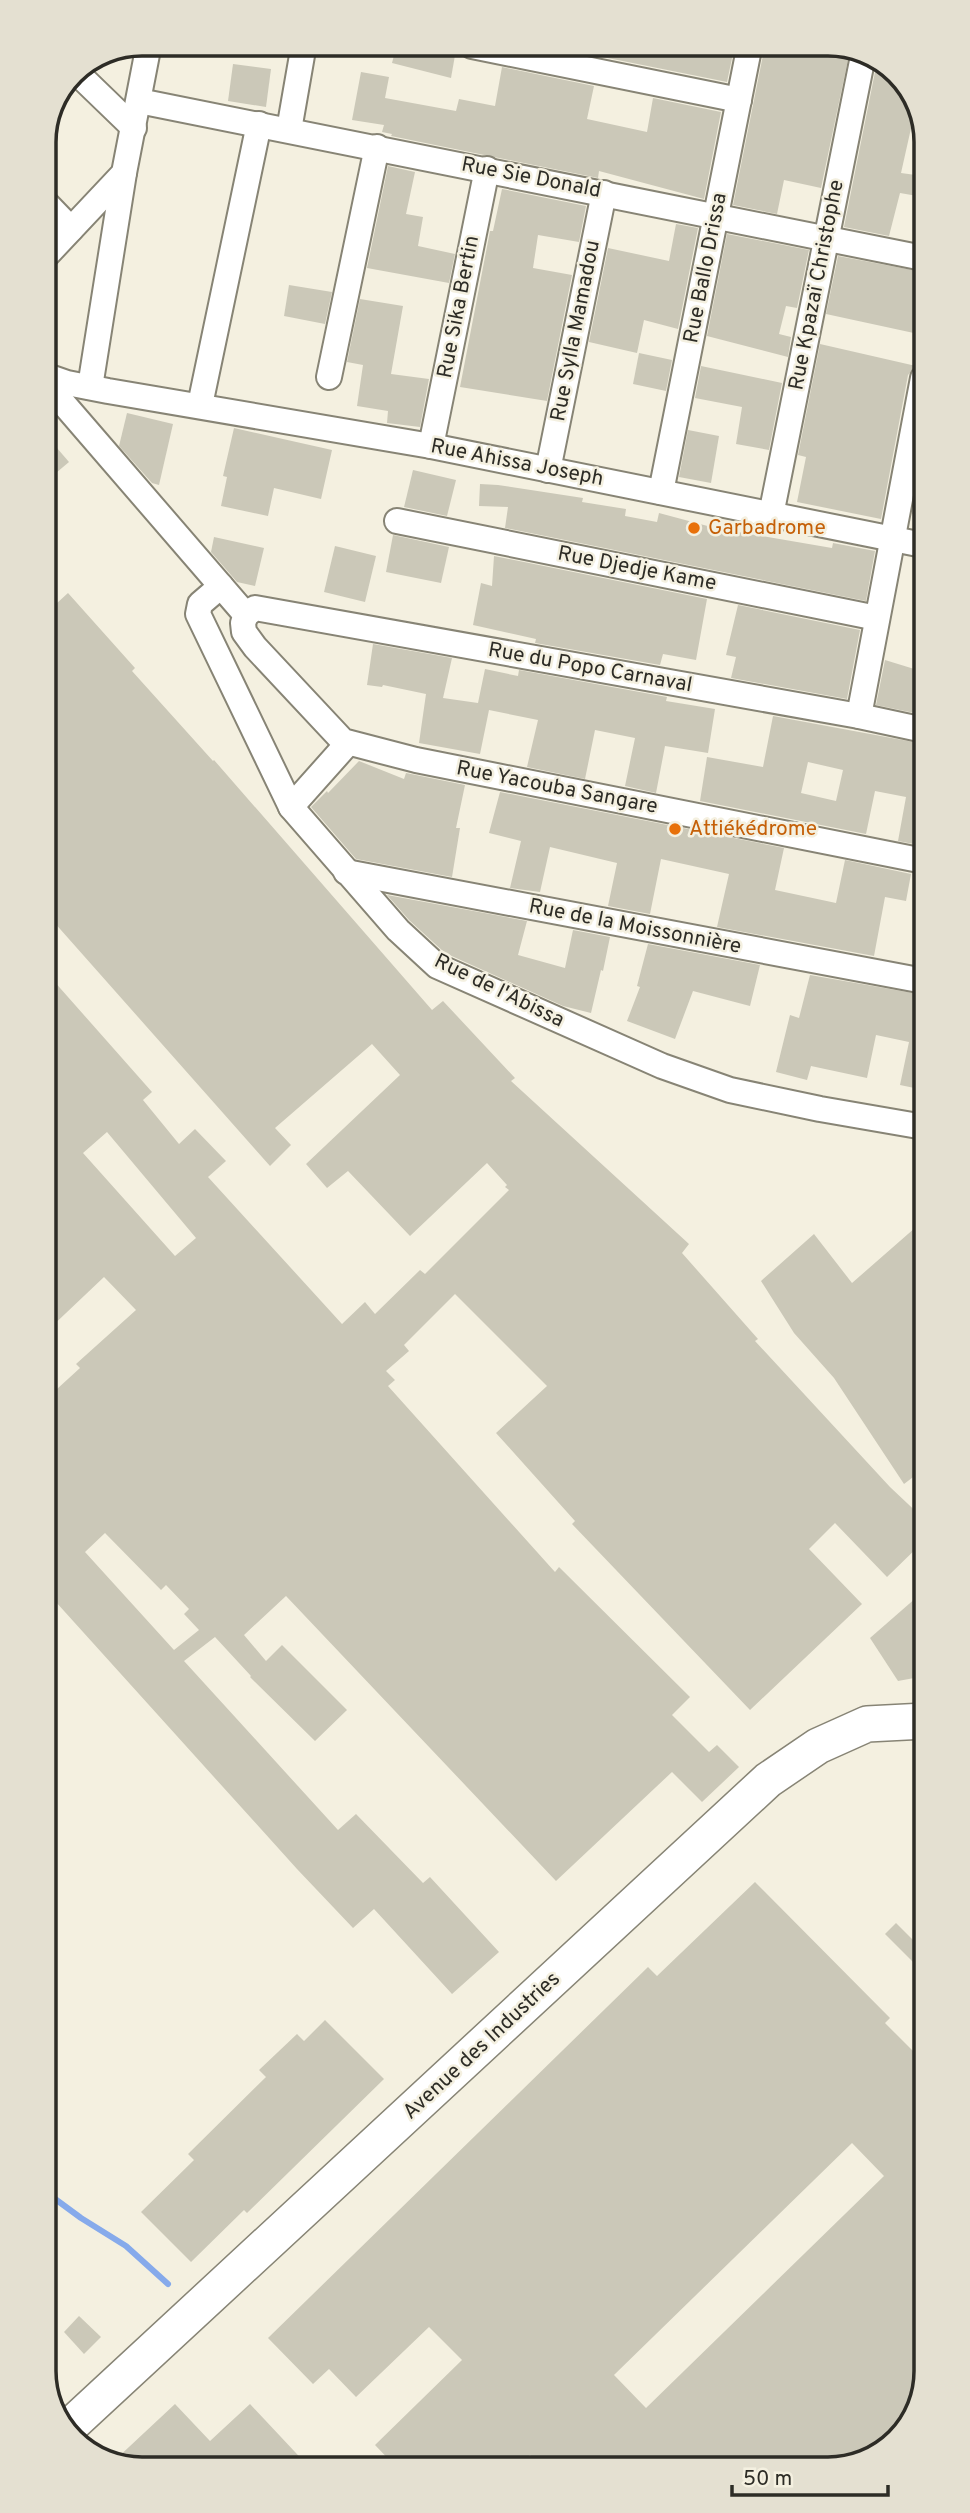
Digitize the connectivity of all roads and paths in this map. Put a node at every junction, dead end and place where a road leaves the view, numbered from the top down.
1 (147, 56) edge
2 (302, 56) edge
3 (539, 56) edge
4 (748, 56) edge
5 (861, 63) edge
6 (83, 79) edge
7 (739, 100) junction
8 (139, 101) junction
9 (259, 124) junction
10 (134, 128) junction
11 (289, 130) junction
12 (377, 147) junction
13 (486, 169) junction
14 (124, 173) junction
15 (604, 193) junction
16 (56, 213) edge
17 (716, 216) junction
18 (71, 229) junction
19 (827, 238) junction
20 (56, 245) edge
21 (914, 256) edge
22 (328, 377) dead end
23 (56, 378) edge
24 (99, 389) junction
25 (56, 395) edge
26 (200, 405) junction
27 (914, 423) edge
28 (431, 446) junction
29 (548, 470) junction
30 (661, 492) junction
31 (771, 515) junction
32 (397, 521) dead end
33 (891, 539) junction
34 (914, 543) edge
35 (221, 586) junction
36 (251, 612) junction
37 (877, 618) junction
38 (859, 716) junction
39 (914, 728) edge
40 (352, 744) junction
41 (291, 807) junction
42 (914, 859) edge
43 (346, 872) junction
44 (914, 979) edge
45 (914, 1125) edge
46 (914, 1722) edge
47 (73, 2423) edge

1 - 8 street
2 - 11 street
3 - 7 street
4 - 7 street, Rue Ballo Drissa
5 - 19 street, Rue Kpazaï Christophe
6 - 10 street
7 - 17 street, Rue Ballo Drissa
8 - 9 street, Rue Sie Donald
8 - 10 street
9 - 11 street, Rue Sie Donald
9 - 26 street
10 - 14 street
11 - 12 street, Rue Sie Donald
12 - 13 street, Rue Sie Donald
12 - 22 street
13 - 15 street, Rue Sie Donald
13 - 28 street, Rue Sika Bertin
14 - 18 street
14 - 24 street
15 - 17 street, Rue Sie Donald
15 - 29 street, Rue Sylla Mamadou
16 - 18 street
17 - 19 street, Rue Sie Donald
17 - 30 street, Rue Ballo Drissa
18 - 20 street
19 - 21 street, Rue Sie Donald
19 - 31 street, Rue Kpazaï Christophe
23 - 24 street, Rue Ahissa Joseph
24 - 26 street, Rue Ahissa Joseph
25 - 35 street
26 - 28 street, Rue Ahissa Joseph
27 - 33 street
28 - 29 street, Rue Ahissa Joseph
29 - 30 street, Rue Ahissa Joseph
30 - 31 street, Rue Ahissa Joseph
31 - 33 street, Rue Ahissa Joseph
32 - 37 street, Rue Djedje Kame
33 - 34 street, Rue Ahissa Joseph
33 - 37 street
35 - 36 street
35 - 41 street, Rue de l'Abissa
36 - 38 street, Rue du Popo Carnaval
36 - 40 street
37 - 38 street
38 - 39 street, Rue du Popo Carnaval
40 - 41 street
40 - 42 street, Rue Yacouba Sangare
41 - 43 street, Rue de l'Abissa
43 - 44 street, Rue de la Moissonnière
43 - 45 street, Rue de l'Abissa
46 - 47 street, Avenue des Industries

